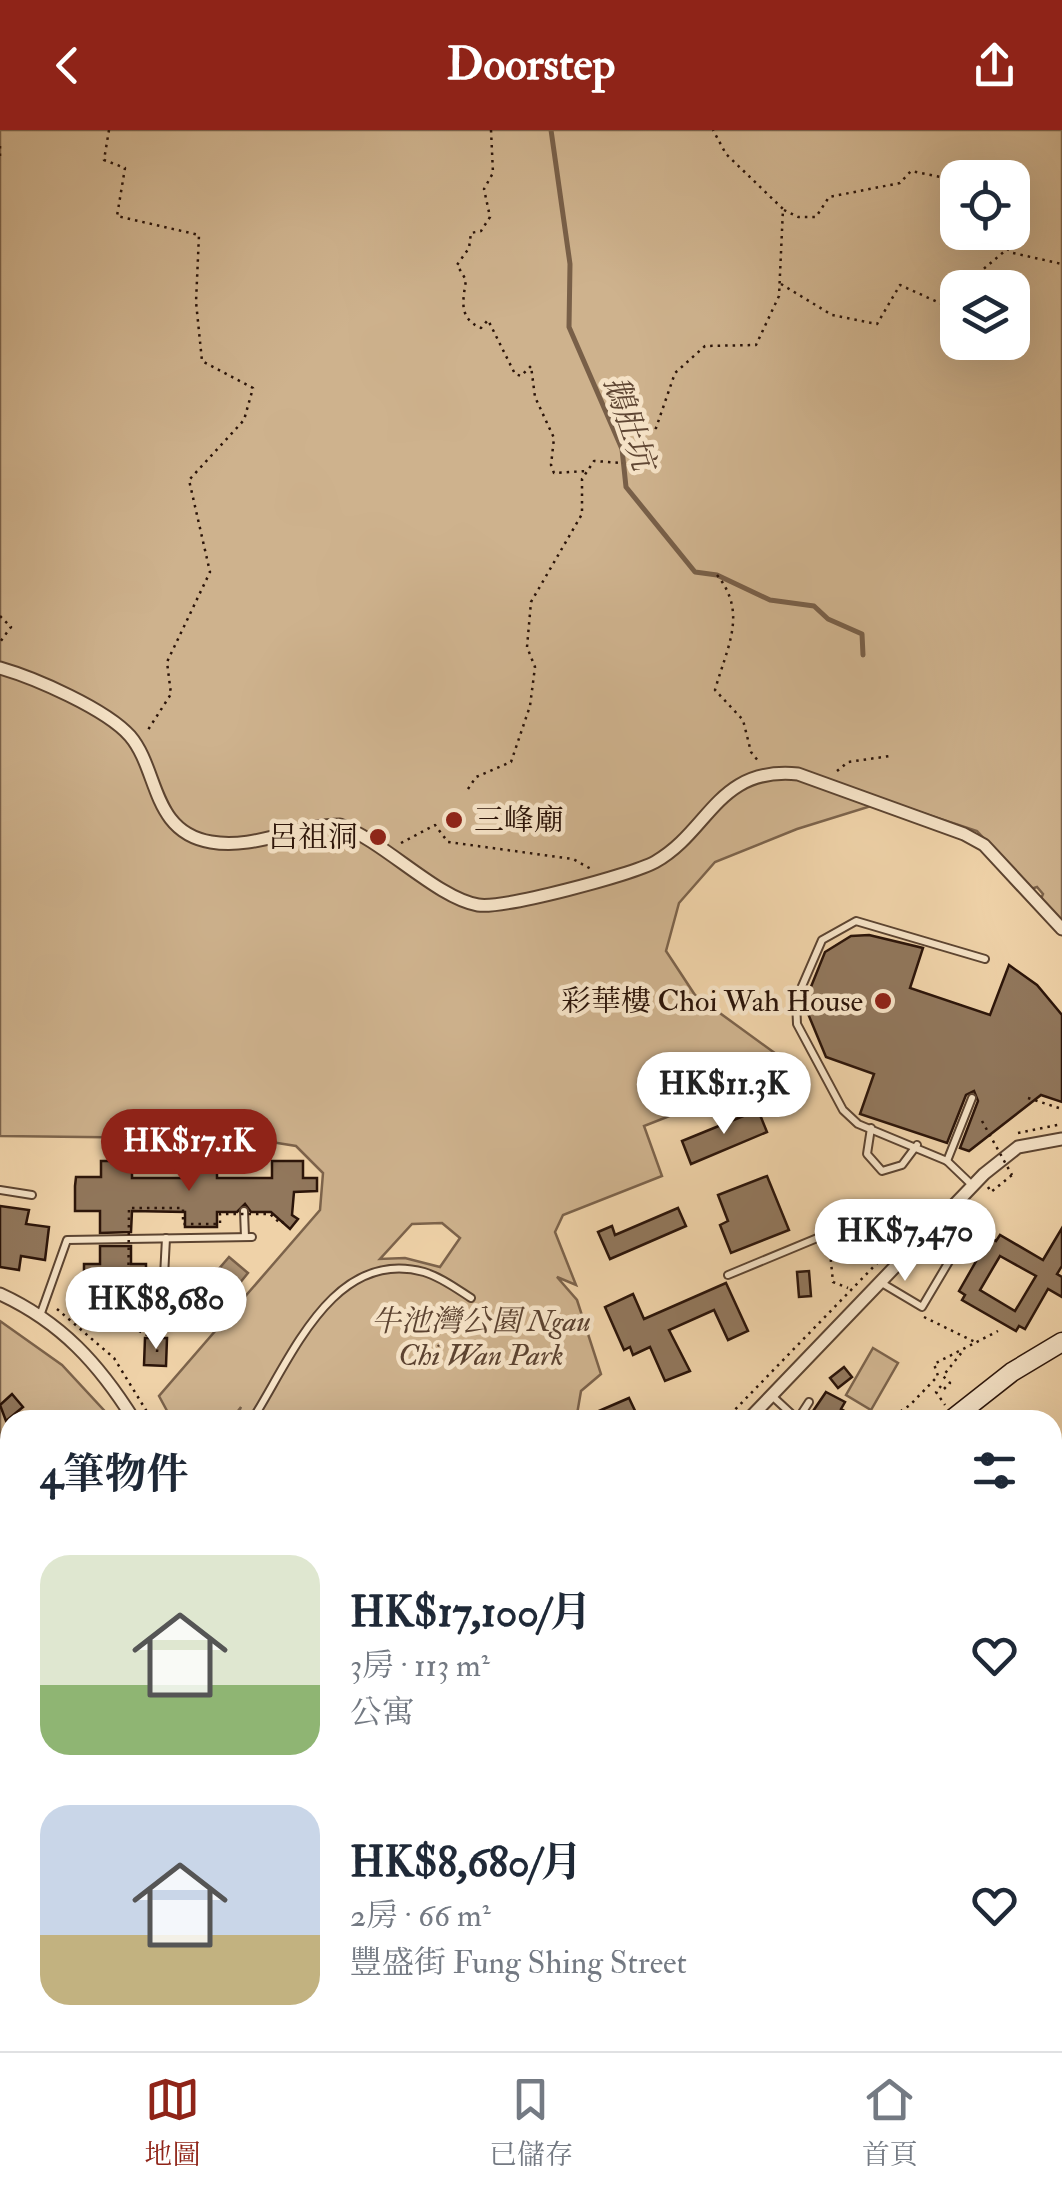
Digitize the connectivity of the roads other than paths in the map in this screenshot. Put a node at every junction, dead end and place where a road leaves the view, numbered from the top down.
1 (0, 668) edge
2 (1062, 929) edge
3 (984, 960) dead end
4 (972, 1098) dead end
5 (871, 1128) junction
6 (1062, 1139) edge
7 (916, 1145) junction
8 (947, 1161) junction
9 (972, 1185) junction
10 (0, 1190) edge
11 (32, 1196) dead end
12 (244, 1211) dead end
13 (933, 1226) junction
14 (166, 1238) junction
15 (954, 1253) dead end
16 (728, 1275) dead end
17 (880, 1281) junction
18 (0, 1294) edge
19 (163, 1296) dead end
20 (472, 1298) dead end
21 (41, 1313) junction
22 (1062, 1342) edge
23 (770, 1394) junction
24 (808, 1402) dead end
25 (127, 1410) edge
26 (258, 1410) edge
27 (756, 1410) edge
28 (787, 1410) edge
29 (804, 1410) edge
30 (965, 1410) edge

1 - 2 street
3 - 5 lane
4 - 8 lane
5 - 7 lane
5 - 7 lane
6 - 9 street
7 - 8 lane
8 - 9 lane
9 - 13 street
10 - 11 lane
12 - 14 lane
13 - 16 lane
13 - 17 street
14 - 19 lane
14 - 21 lane
15 - 17 lane
17 - 23 street
18 - 21 street
20 - 26 lane
21 - 25 street
22 - 30 main road
23 - 27 street
23 - 28 lane
24 - 29 lane

